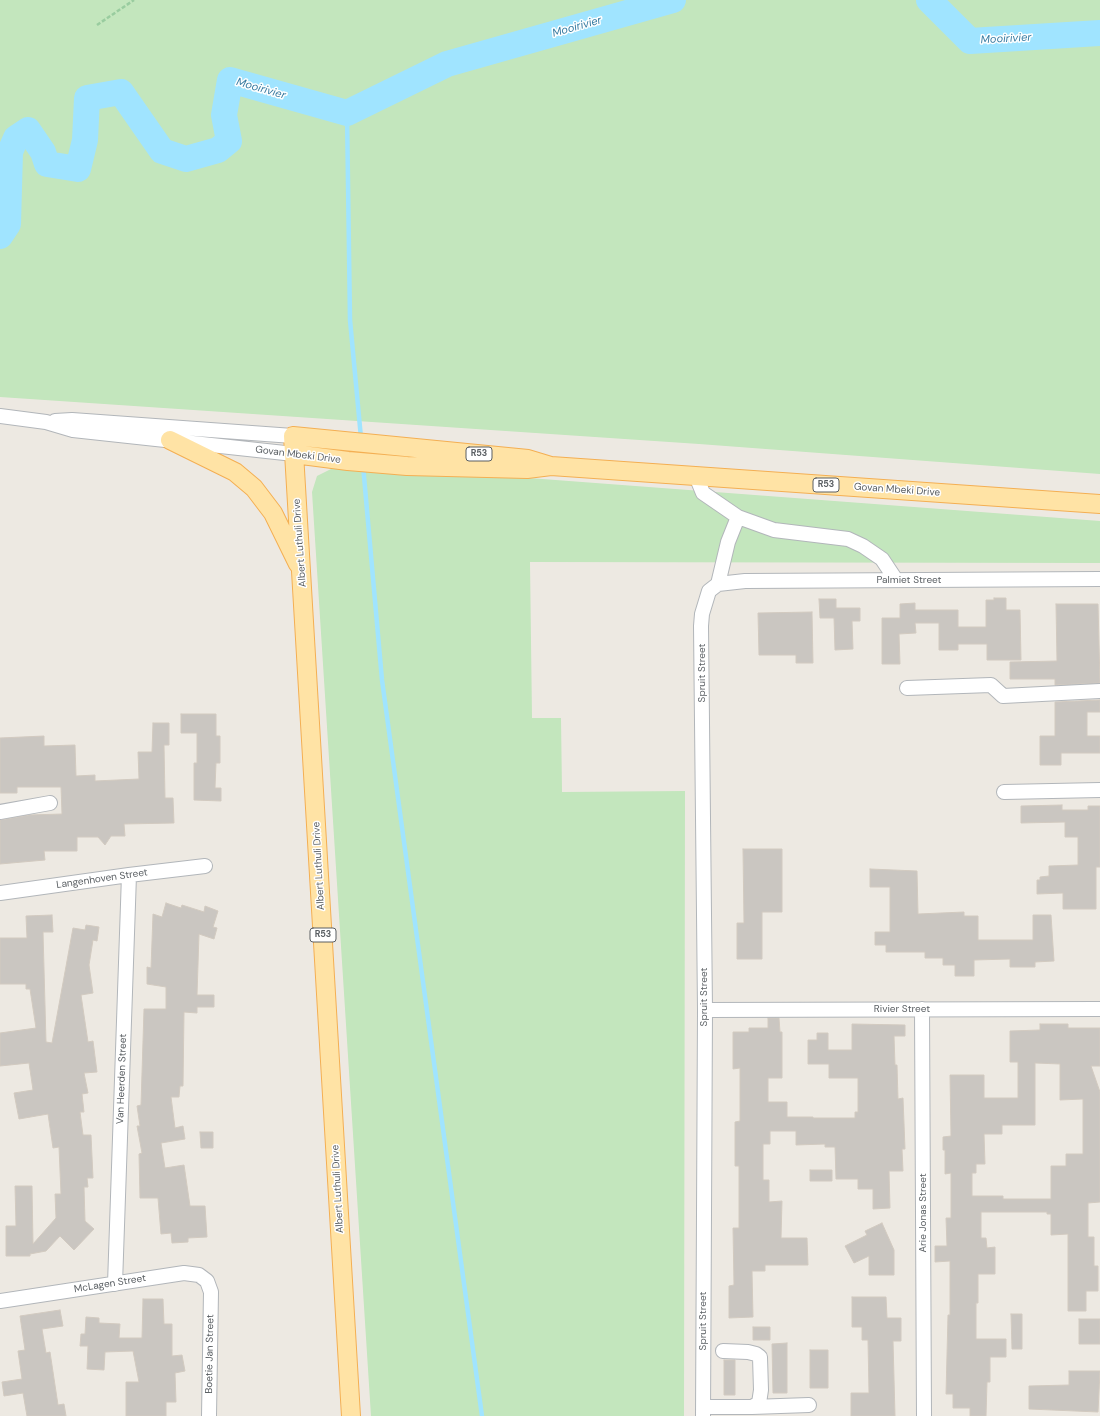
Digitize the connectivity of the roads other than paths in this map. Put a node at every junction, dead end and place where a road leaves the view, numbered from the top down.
1 (0, 416) edge
2 (46, 422) junction
3 (293, 436) junction
4 (170, 440) junction
5 (294, 454) junction
6 (551, 466) junction
7 (696, 476) junction
8 (1100, 504) edge
9 (738, 517) junction
10 (302, 572) junction
11 (1100, 579) edge
12 (896, 580) junction
13 (718, 584) junction
14 (907, 688) dead end
15 (1100, 691) edge
16 (1100, 790) edge
17 (1004, 792) dead end
18 (50, 803) dead end
19 (0, 812) edge
20 (205, 866) dead end
21 (129, 875) junction
22 (0, 894) edge
23 (922, 1009) junction
24 (1100, 1009) edge
25 (705, 1010) junction
26 (114, 1284) junction
27 (211, 1292) joint
28 (0, 1301) edge
29 (723, 1351) dead end
30 (809, 1405) dead end
31 (752, 1407) junction
32 (703, 1412) edge
33 (209, 1416) edge
34 (351, 1416) edge
35 (924, 1416) edge

1 - 2 street, Govan Mbeki Drive
2 - 3 street, Govan Mbeki Drive
2 - 4 street, Govan Mbeki Drive
3 - 5 main road, Albert Luthuli Drive / R53
3 - 6 main road, Govan Mbeki Drive / R53
4 - 5 street, Govan Mbeki Drive
4 - 10 main road
5 - 6 main road, Govan Mbeki Drive / R53
5 - 10 main road, Albert Luthuli Drive / R53
6 - 7 main road, Govan Mbeki Drive / R53
7 - 8 main road, Govan Mbeki Drive / R53
7 - 9 street
9 - 12 street
9 - 13 street
10 - 34 main road, Albert Luthuli Drive / R53
11 - 12 street, Palmiet Street
12 - 13 street, Palmiet Street
13 - 25 street, Spruit Street
14 - 15 street
16 - 17 street
18 - 19 street
20 - 21 street, Langenhoven Street
21 - 22 street, Langenhoven Street
21 - 26 street, Van Heerden Street
23 - 24 street, Rivier Street
23 - 25 street, Rivier Street
23 - 35 street, Arie Jonas Street
25 - 32 street, Spruit Street
26 - 27 street, McLagen Street
26 - 28 street, McLagen Street
27 - 33 street, Boetie Jan Street
29 - 31 street
30 - 31 street
31 - 32 street

